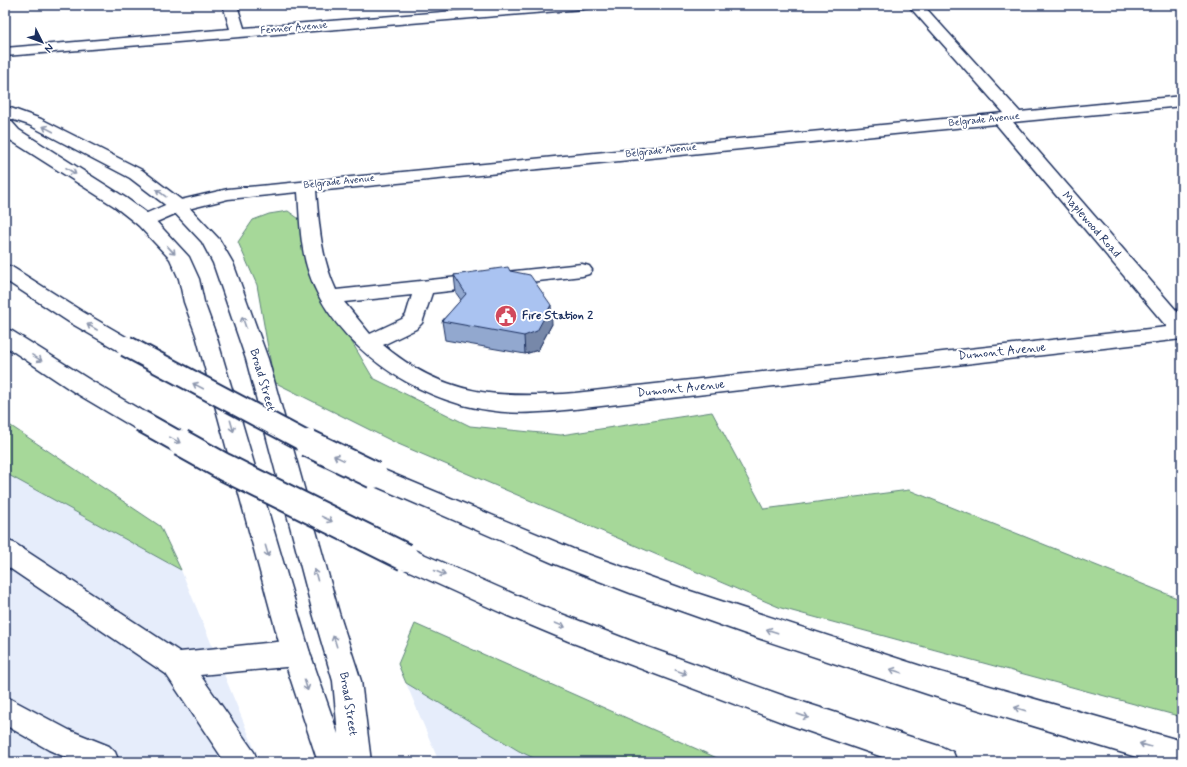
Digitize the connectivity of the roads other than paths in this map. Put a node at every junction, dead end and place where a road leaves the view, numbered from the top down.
1 (230, 5) edge
2 (582, 5) edge
3 (915, 5) edge
4 (505, 8) edge
5 (238, 33) junction
6 (43, 49) junction
7 (5, 52) edge
8 (5, 62) edge
9 (1182, 101) edge
10 (5, 111) edge
11 (1008, 117) junction
12 (5, 125) edge
13 (307, 186) junction
14 (178, 206) junction
15 (145, 221) junction
16 (582, 270) dead end
17 (5, 271) edge
18 (424, 287) junction
19 (330, 297) junction
20 (1182, 332) edge
21 (5, 336) edge
22 (369, 343) junction
23 (5, 551) edge
24 (296, 653) junction
25 (176, 665) junction
26 (5, 710) edge
27 (1182, 756) edge
28 (104, 762) edge
29 (243, 762) edge
30 (333, 762) edge
31 (356, 762) edge
32 (942, 762) edge

1 - 5 main road
2 - 4 main road, Fenner Avenue
3 - 11 main road, Maplewood Road
4 - 5 main road, Fenner Avenue
5 - 6 main road, Fenner Avenue
6 - 7 main road, Fenner Avenue
6 - 8 main road
9 - 11 main road, Belgrade Avenue
14 -> 10 main road, Broad Street
11 - 13 main road, Belgrade Avenue
11 - 20 main road, Maplewood Road
12 -> 15 main road
13 - 14 main road, Belgrade Avenue
13 - 19 main road, Dumont Avenue
14 - 15 main road, Belgrade Avenue
31 -> 14 main road, Broad Street
15 -> 24 main road
16 - 18 main road
27 -> 17 main road, bridge
18 - 19 main road
18 - 22 main road
19 - 22 main road, Dumont Avenue
20 - 22 main road, Dumont Avenue
21 -> 32 main road, bridge
23 - 25 main road
24 - 25 main road
24 -> 30 main road
25 - 29 main road
26 - 28 main road

